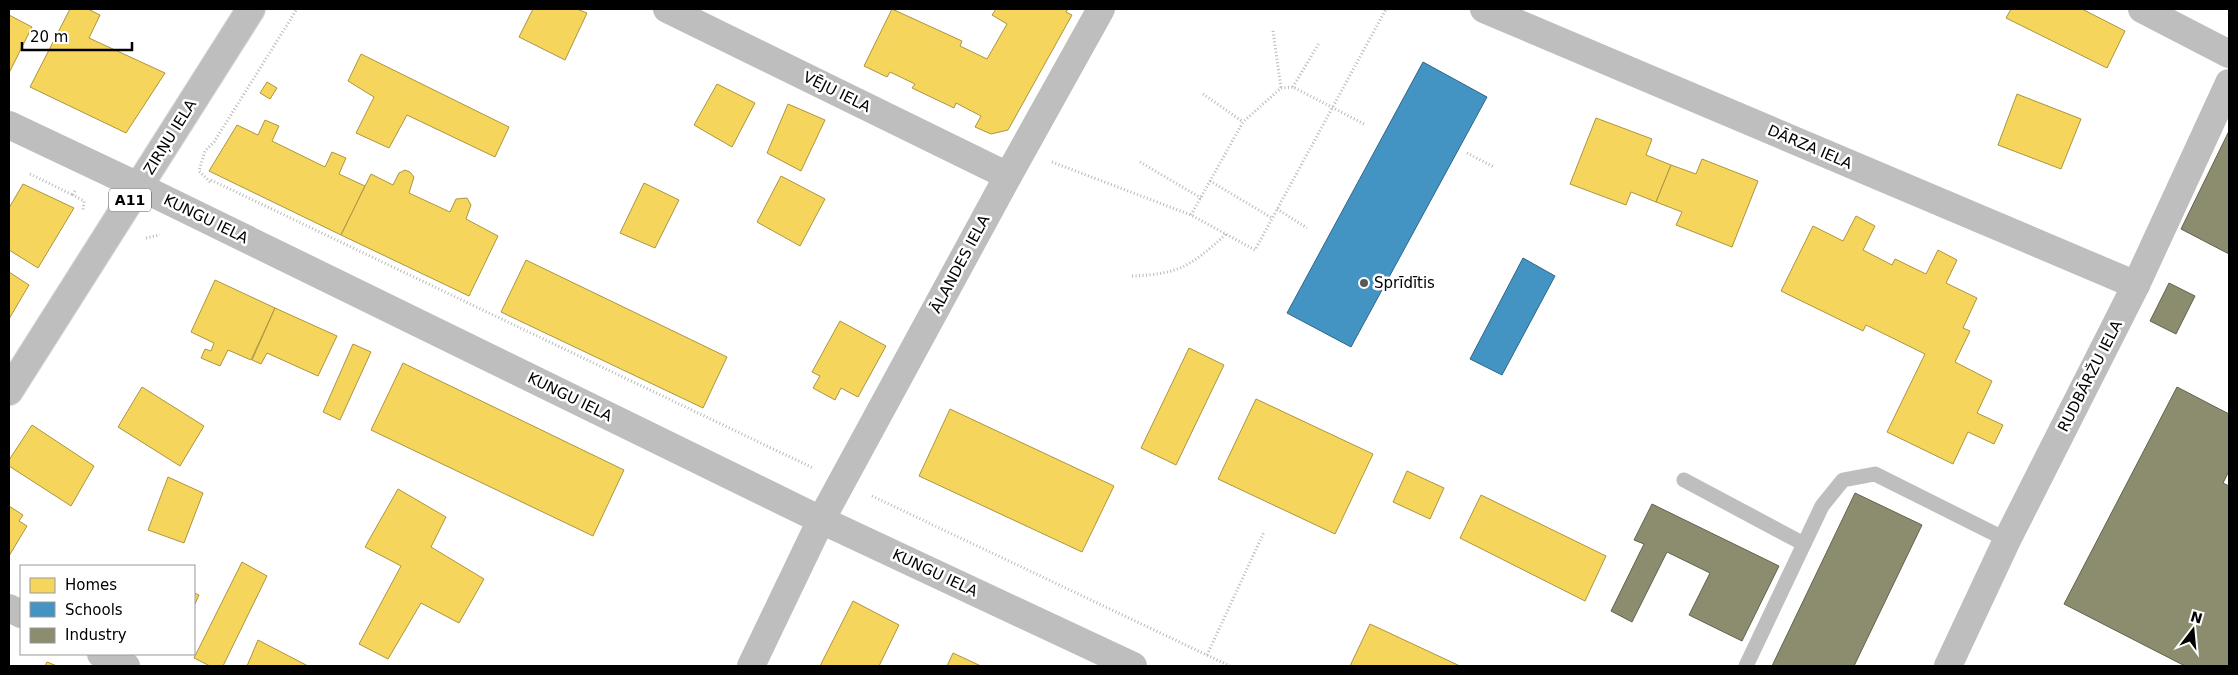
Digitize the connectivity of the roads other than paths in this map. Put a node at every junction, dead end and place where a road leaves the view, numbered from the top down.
1 (251, 9) edge
2 (667, 9) edge
3 (1101, 9) edge
4 (1484, 9) edge
5 (2142, 9) edge
6 (2229, 54) edge
7 (2229, 83) edge
8 (9, 125) edge
9 (1008, 176) junction
10 (138, 186) junction
11 (2136, 285) junction
12 (9, 391) edge
13 (1684, 480) dead end
14 (821, 520) junction
15 (2007, 540) junction
16 (1804, 544) junction
17 (103, 655) edge
18 (126, 666) edge
19 (751, 666) edge
20 (1133, 666) edge
21 (1746, 666) edge
22 (1948, 666) edge

1 - 10 main road, ZIRŅU IELA / A11
2 - 9 main road, VĒJU IELA
3 - 9 main road, ĀLANDES IELA
4 - 11 main road, DĀRZA IELA
5 - 6 main road
7 - 11 main road, RUDBĀRŽU IELA
8 - 10 main road, KUNGU IELA
9 - 14 main road, ĀLANDES IELA
10 - 12 main road, ZIRŅU IELA / A11
10 - 14 main road, KUNGU IELA
11 - 15 main road, RUDBĀRŽU IELA
13 - 16 lane
14 - 19 main road, ĀLANDES IELA
14 - 20 main road, KUNGU IELA
15 - 16 lane
15 - 22 main road, RUDBĀRŽU IELA
16 - 21 lane
17 - 18 main road

